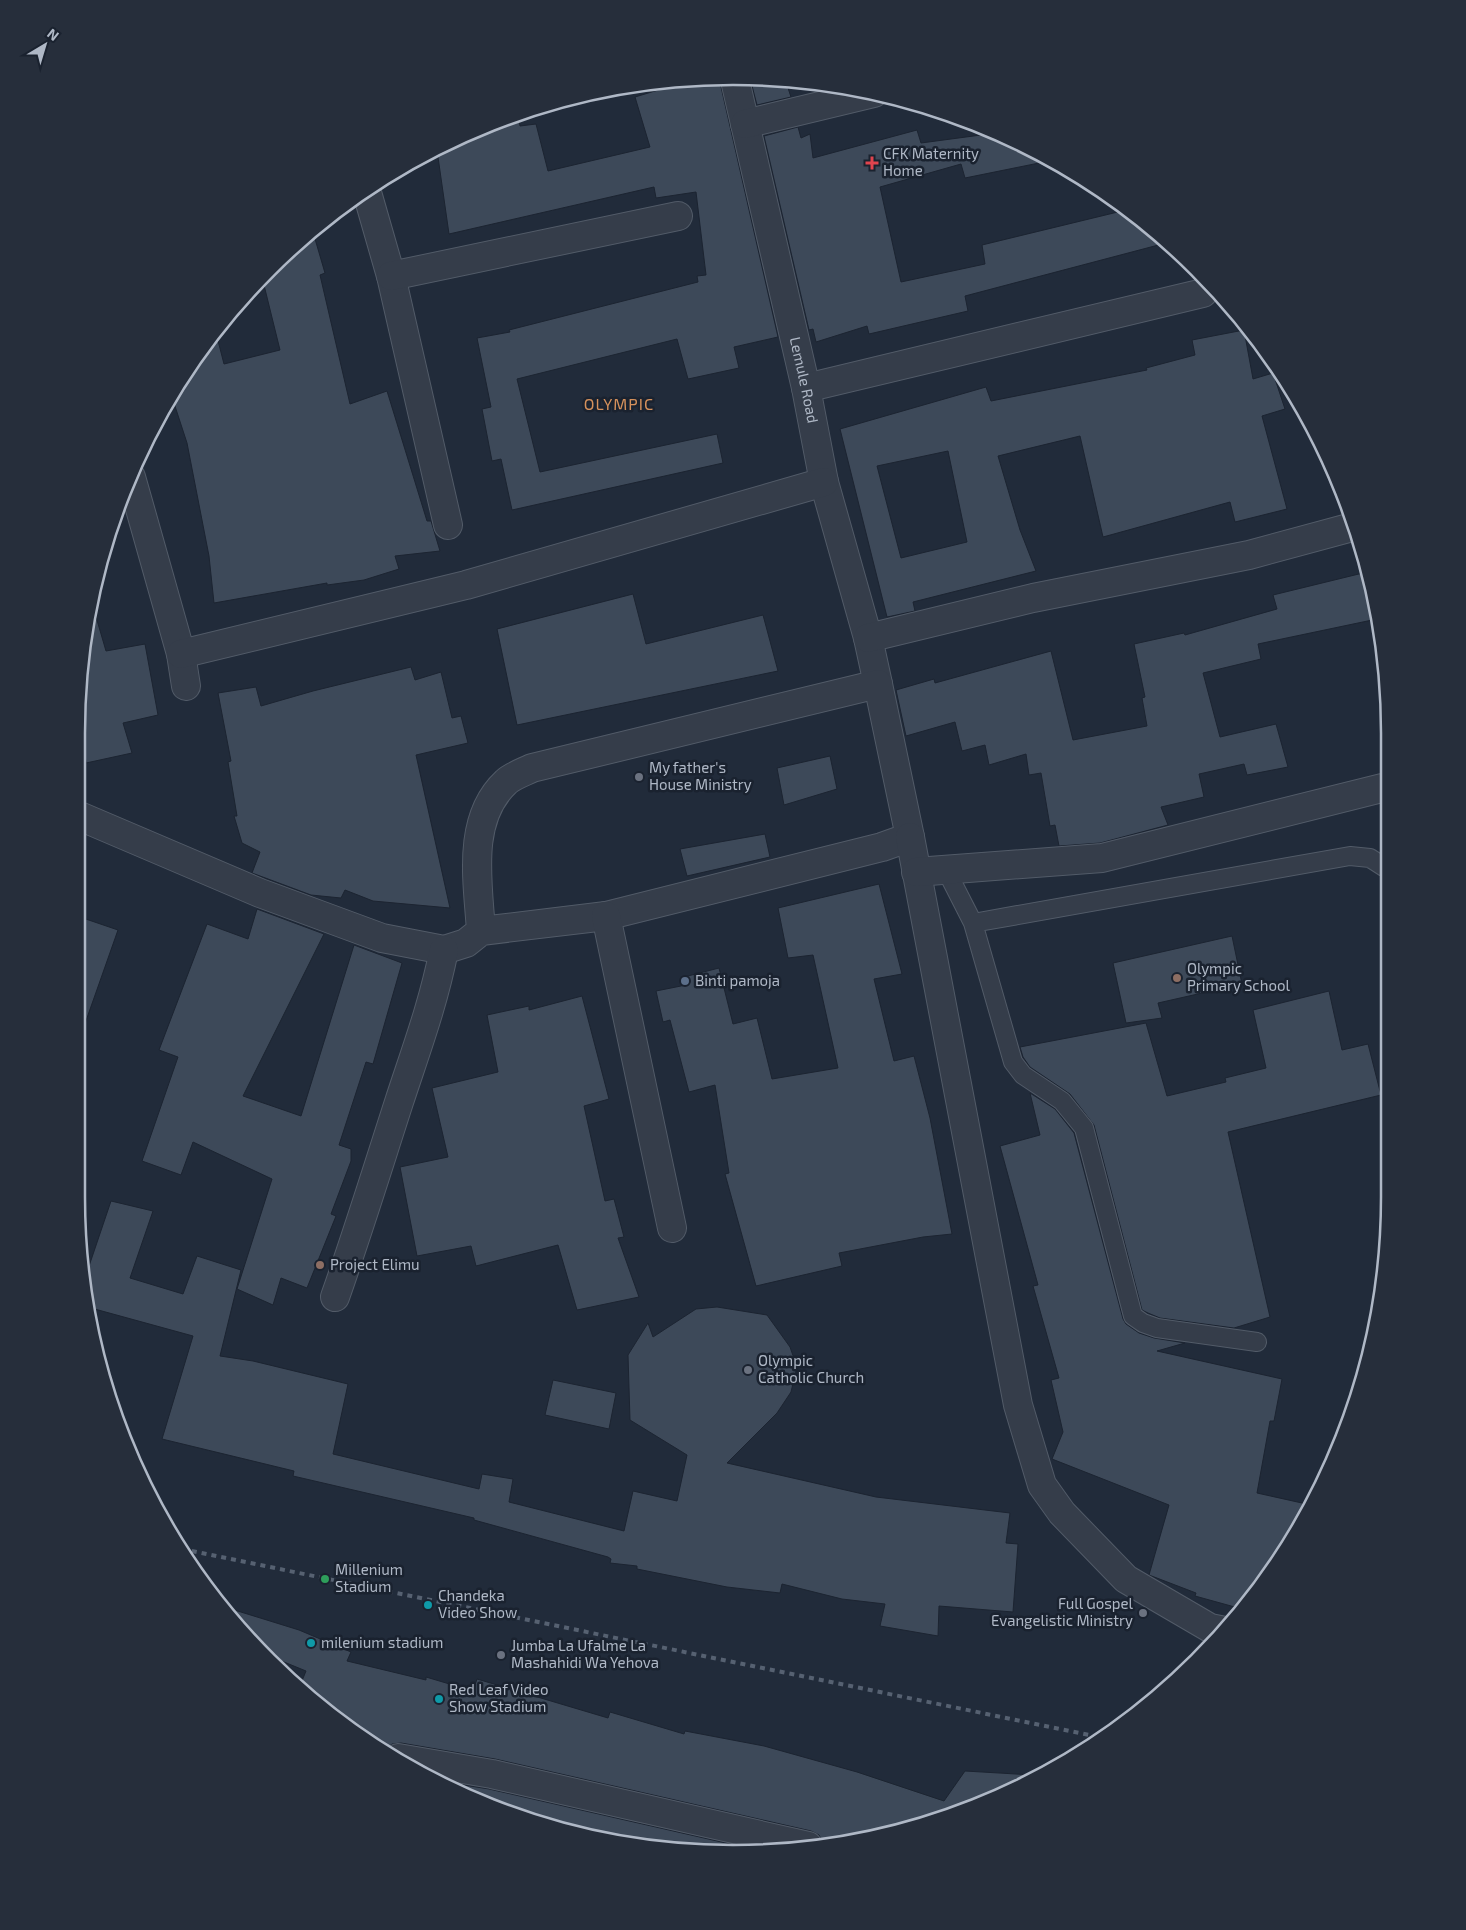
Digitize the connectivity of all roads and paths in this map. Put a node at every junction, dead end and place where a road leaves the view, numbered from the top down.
1 (736, 85) edge
2 (858, 97) edge
3 (745, 124) junction
4 (368, 197) edge
5 (678, 216) dead end
6 (391, 276) junction
7 (1203, 293) dead end
8 (806, 388) junction
9 (824, 482) junction
10 (132, 490) edge
11 (448, 525) dead end
12 (1348, 528) edge
13 (868, 638) junction
14 (181, 654) junction
15 (878, 684) junction
16 (186, 686) dead end
17 (1381, 788) edge
18 (85, 818) edge
19 (910, 837) junction
20 (1381, 865) edge
21 (946, 870) junction
22 (916, 872) junction
23 (606, 916) junction
24 (973, 923) junction
25 (481, 932) junction
26 (444, 950) junction
27 (672, 1228) dead end
28 (335, 1297) dead end
29 (1257, 1342) dead end
30 (1215, 1629) edge
31 (414, 1761) edge
32 (791, 1842) edge

1 - 3 street, Lemule Road
2 - 3 street
3 - 8 street, Lemule Road
4 - 6 street
5 - 6 street
6 - 11 street
7 - 8 street
8 - 9 street, Lemule Road
9 - 13 street, Lemule Road
9 - 14 street
10 - 14 street
12 - 13 street
13 - 15 street, Lemule Road
14 - 16 street
15 - 19 street, Lemule Road
15 - 25 street
17 - 21 street
18 - 26 street
19 - 22 street, Lemule Road
19 - 23 street
20 - 24 lane
21 - 22 street
21 - 24 lane
22 - 30 street, Lemule Road
23 - 25 street
23 - 27 street
24 - 29 lane
25 - 26 street
26 - 28 street
31 - 32 street

